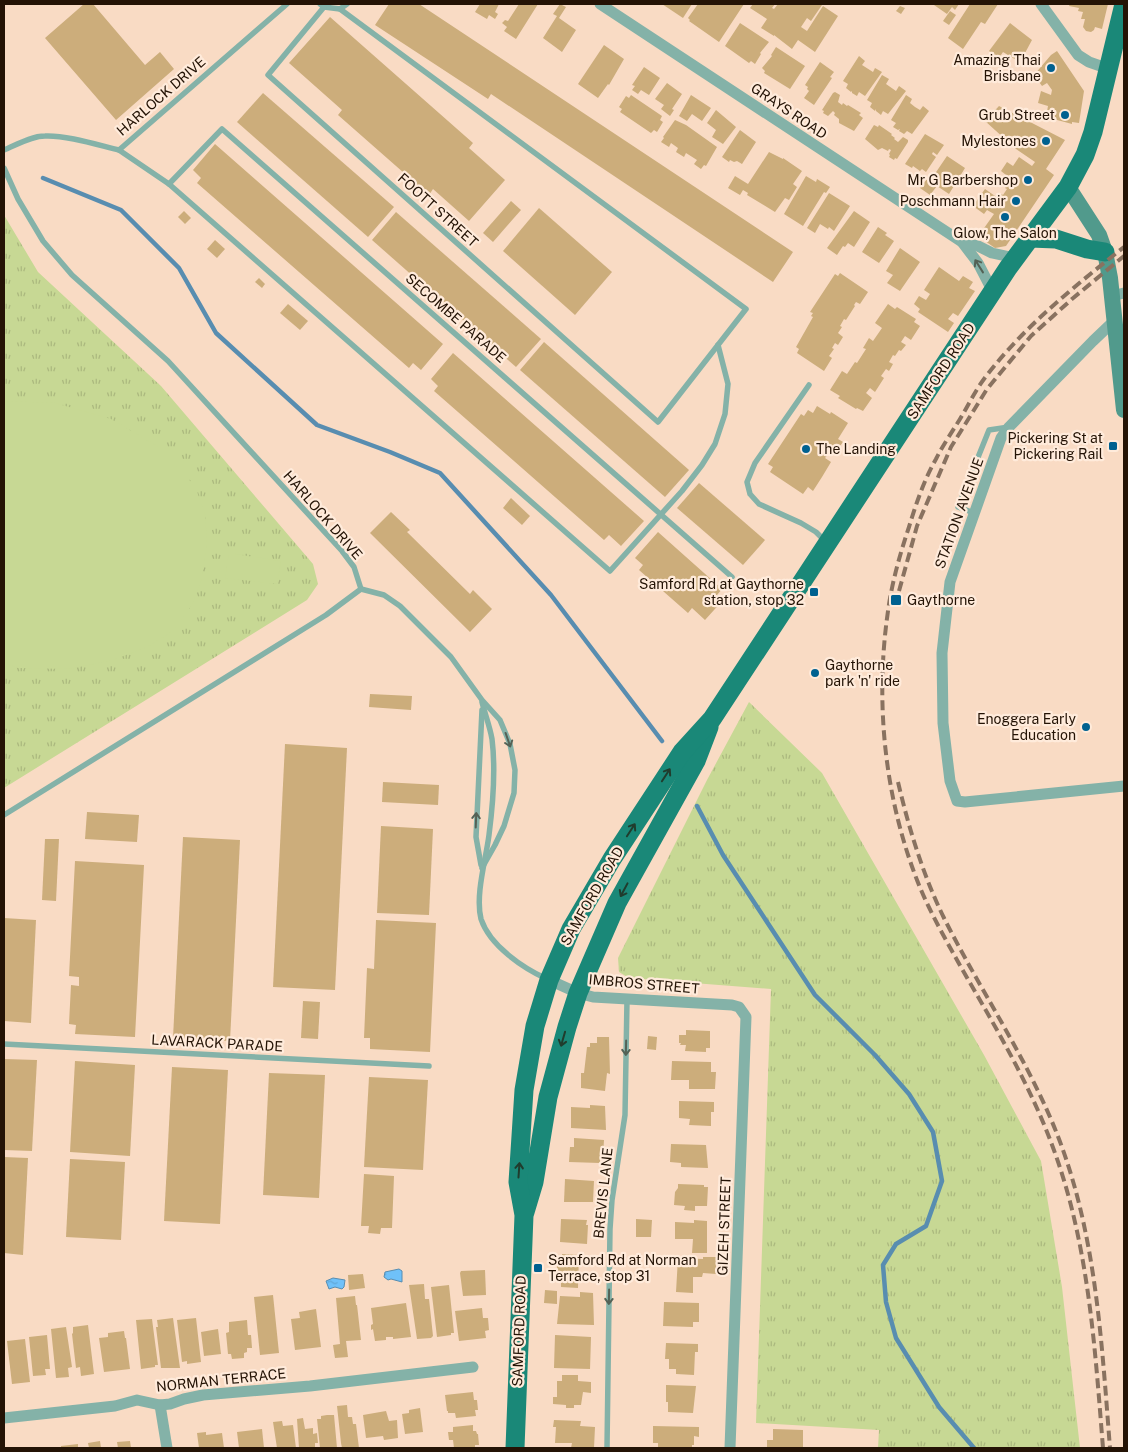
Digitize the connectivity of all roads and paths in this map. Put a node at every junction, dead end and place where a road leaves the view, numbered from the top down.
1 (287, 4) edge
2 (347, 4) edge
3 (600, 4) edge
4 (1041, 4) edge
5 (1124, 4) edge
6 (322, 5) edge
7 (340, 9) junction
8 (1120, 38) edge
9 (1108, 69) junction
10 (4, 150) edge
11 (119, 150) junction
12 (4, 168) edge
13 (169, 184) junction
14 (1068, 187) junction
15 (1030, 238) junction
16 (962, 242) junction
17 (1105, 252) junction
18 (1016, 258) junction
19 (993, 292) junction
20 (1118, 295) edge
21 (1114, 321) junction
22 (718, 345) junction
23 (809, 385) dead end
24 (1124, 410) edge
25 (1009, 427) junction
26 (974, 513) junction
27 (662, 515) junction
28 (827, 542) junction
29 (732, 576) dead end
30 (361, 589) junction
31 (482, 700) junction
32 (712, 719) junction
33 (1124, 786) edge
34 (4, 815) edge
35 (482, 868) junction
36 (549, 980) junction
37 (578, 993) junction
38 (627, 1000) junction
39 (739, 1007) joint
40 (4, 1044) edge
41 (429, 1066) dead end
42 (524, 1215) junction
43 (473, 1366) dead end
44 (160, 1404) junction
45 (4, 1418) edge
46 (167, 1448) edge
47 (516, 1448) edge
48 (607, 1448) edge
49 (730, 1448) edge

1 - 11 lane, HARLOCK DRIVE
2 - 7 lane
3 - 16 street, GRAYS ROAD
4 - 9 street
5 - 8 main road, SAMFORD ROAD
6 - 7 lane
6 - 22 lane, FOOTT STREET
7 - 22 lane
8 - 9 main road, SAMFORD ROAD
9 - 14 main road, SAMFORD ROAD
10 - 11 lane, HARLOCK DRIVE
11 - 13 lane
12 - 30 lane, HARLOCK DRIVE
13 - 27 lane, SECOMBE PARADE
13 - 27 lane
14 - 15 main road, SAMFORD ROAD
14 - 17 main road
15 - 17 main road
15 - 18 main road, SAMFORD ROAD
16 - 18 street, GRAYS ROAD
19 -> 16 street, GRAYS ROAD
17 - 20 main road
18 - 19 main road, SAMFORD ROAD
19 - 28 main road, SAMFORD ROAD
20 - 21 main road
21 - 24 main road
21 - 25 street, STATION AVENUE
22 - 27 lane
23 - 28 lane
25 - 26 street, STATION AVENUE
25 - 26 lane
26 - 33 street, STATION AVENUE
27 - 29 lane, SECOMBE PARADE
28 - 32 main road, SAMFORD ROAD
30 - 31 lane
30 - 34 lane
35 -> 31 lane
31 - 35 lane
31 -> 35 lane
36 -> 32 main road, SAMFORD ROAD
32 -> 37 main road, SAMFORD ROAD
35 - 36 lane
36 - 37 street, IMBROS STREET
42 -> 36 main road, SAMFORD ROAD
37 - 38 street, IMBROS STREET
37 -> 42 main road, SAMFORD ROAD
38 - 39 street, IMBROS STREET
38 -> 48 lane, BREVIS LANE
39 - 49 street, GIZEH STREET
40 - 41 lane, LAVARACK PARADE
42 - 47 main road, SAMFORD ROAD
43 - 44 street, NORMAN TERRACE
44 - 45 street, NORMAN TERRACE
44 - 46 street

